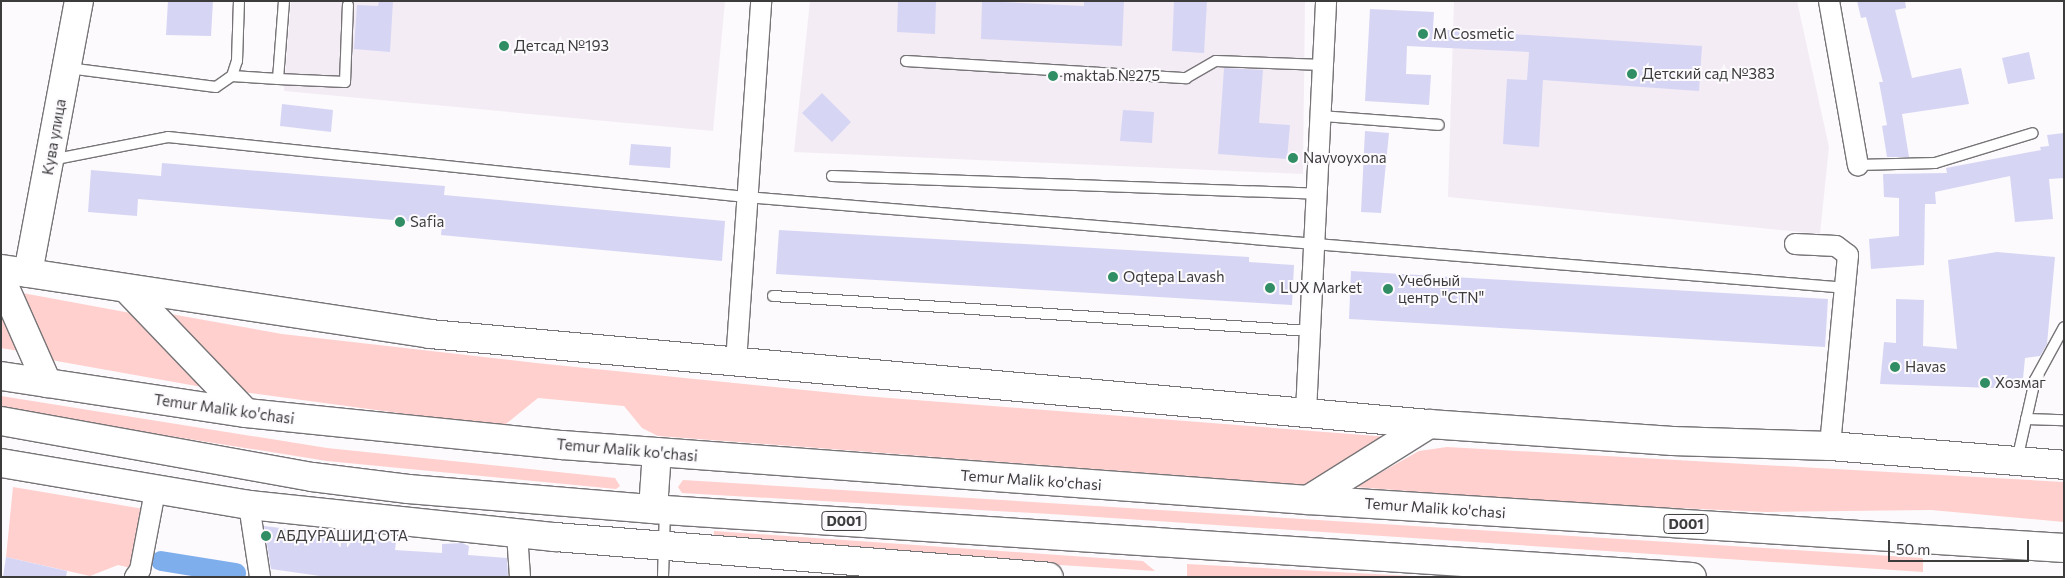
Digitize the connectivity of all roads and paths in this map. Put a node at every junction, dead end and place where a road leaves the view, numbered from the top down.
1 (79, 1) edge
2 (240, 1) edge
3 (284, 1) edge
4 (760, 1) edge
5 (1326, 1) edge
6 (1829, 1) edge
7 (348, 5) dead end
8 (906, 61) dead end
9 (1324, 65) junction
10 (67, 68) junction
11 (232, 76) junction
12 (278, 79) junction
13 (1322, 116) junction
14 (1439, 125) dead end
15 (2034, 133) dead end
16 (50, 160) junction
17 (1858, 165) joint
18 (832, 176) dead end
19 (1318, 194) junction
20 (746, 197) junction
21 (1795, 244) dead end
22 (1316, 245) junction
23 (1, 268) edge
24 (28, 273) junction
25 (1, 279) edge
26 (1847, 288) junction
27 (128, 290) junction
28 (773, 296) dead end
29 (2064, 327) edge
30 (1310, 331) junction
31 (736, 362) junction
32 (1, 376) edge
33 (47, 383) junction
34 (1306, 412) junction
35 (246, 413) junction
36 (2026, 419) junction
37 (2064, 420) edge
38 (1, 421) edge
39 (1429, 424) junction
40 (1830, 446) junction
41 (657, 452) junction
42 (2016, 461) junction
43 (1, 463) edge
44 (2064, 465) edge
45 (155, 490) junction
46 (1308, 500) junction
47 (249, 505) junction
48 (659, 509) junction
49 (517, 534) junction
50 (664, 546) junction
51 (2064, 548) edge
52 (961, 573) edge
53 (135, 577) edge
54 (260, 577) edge
55 (520, 577) edge
56 (663, 577) edge
57 (1048, 577) edge
58 (1692, 577) edge

1 - 10 main road, Кува улица
2 - 11 lane
3 - 12 lane
4 - 20 street
5 - 9 street
6 - 17 street
7 - 12 lane
8 - 9 lane
9 - 13 street
10 - 11 lane
10 - 16 main road, Кува улица
11 - 12 lane
13 - 14 lane
13 - 19 street
15 - 17 lane
16 - 20 lane
16 - 24 main road, Кува улица
18 - 19 lane
19 - 22 street
20 - 22 lane
20 - 31 street
21 - 26 street
22 - 26 lane
22 - 30 street
23 - 24 main road
24 - 27 main road
25 - 33 main road
26 - 40 street
27 - 31 main road
27 - 35 main road
28 - 30 lane
29 - 36 lane
30 - 34 street
31 - 34 main road
32 - 33 main road, Temur Malik ko'chasi / D001
33 - 35 main road, Temur Malik ko'chasi / D001
34 - 39 main road
35 - 41 main road, Temur Malik ko'chasi / D001
36 - 37 lane
36 - 42 lane
38 - 48 main road, D001
39 - 40 main road
39 - 46 main road
40 - 42 main road
41 - 46 main road, Temur Malik ko'chasi / D001
41 - 48 main road
42 - 44 main road
43 - 45 main road
45 - 47 main road
45 - 53 street
46 - 51 main road, Temur Malik ko'chasi / D001
47 - 49 main road
47 - 54 street
48 - 50 lane
48 - 58 main road, D001
49 - 50 main road
49 - 55 street
50 - 52 main road
50 - 56 lane
52 - 57 main road

